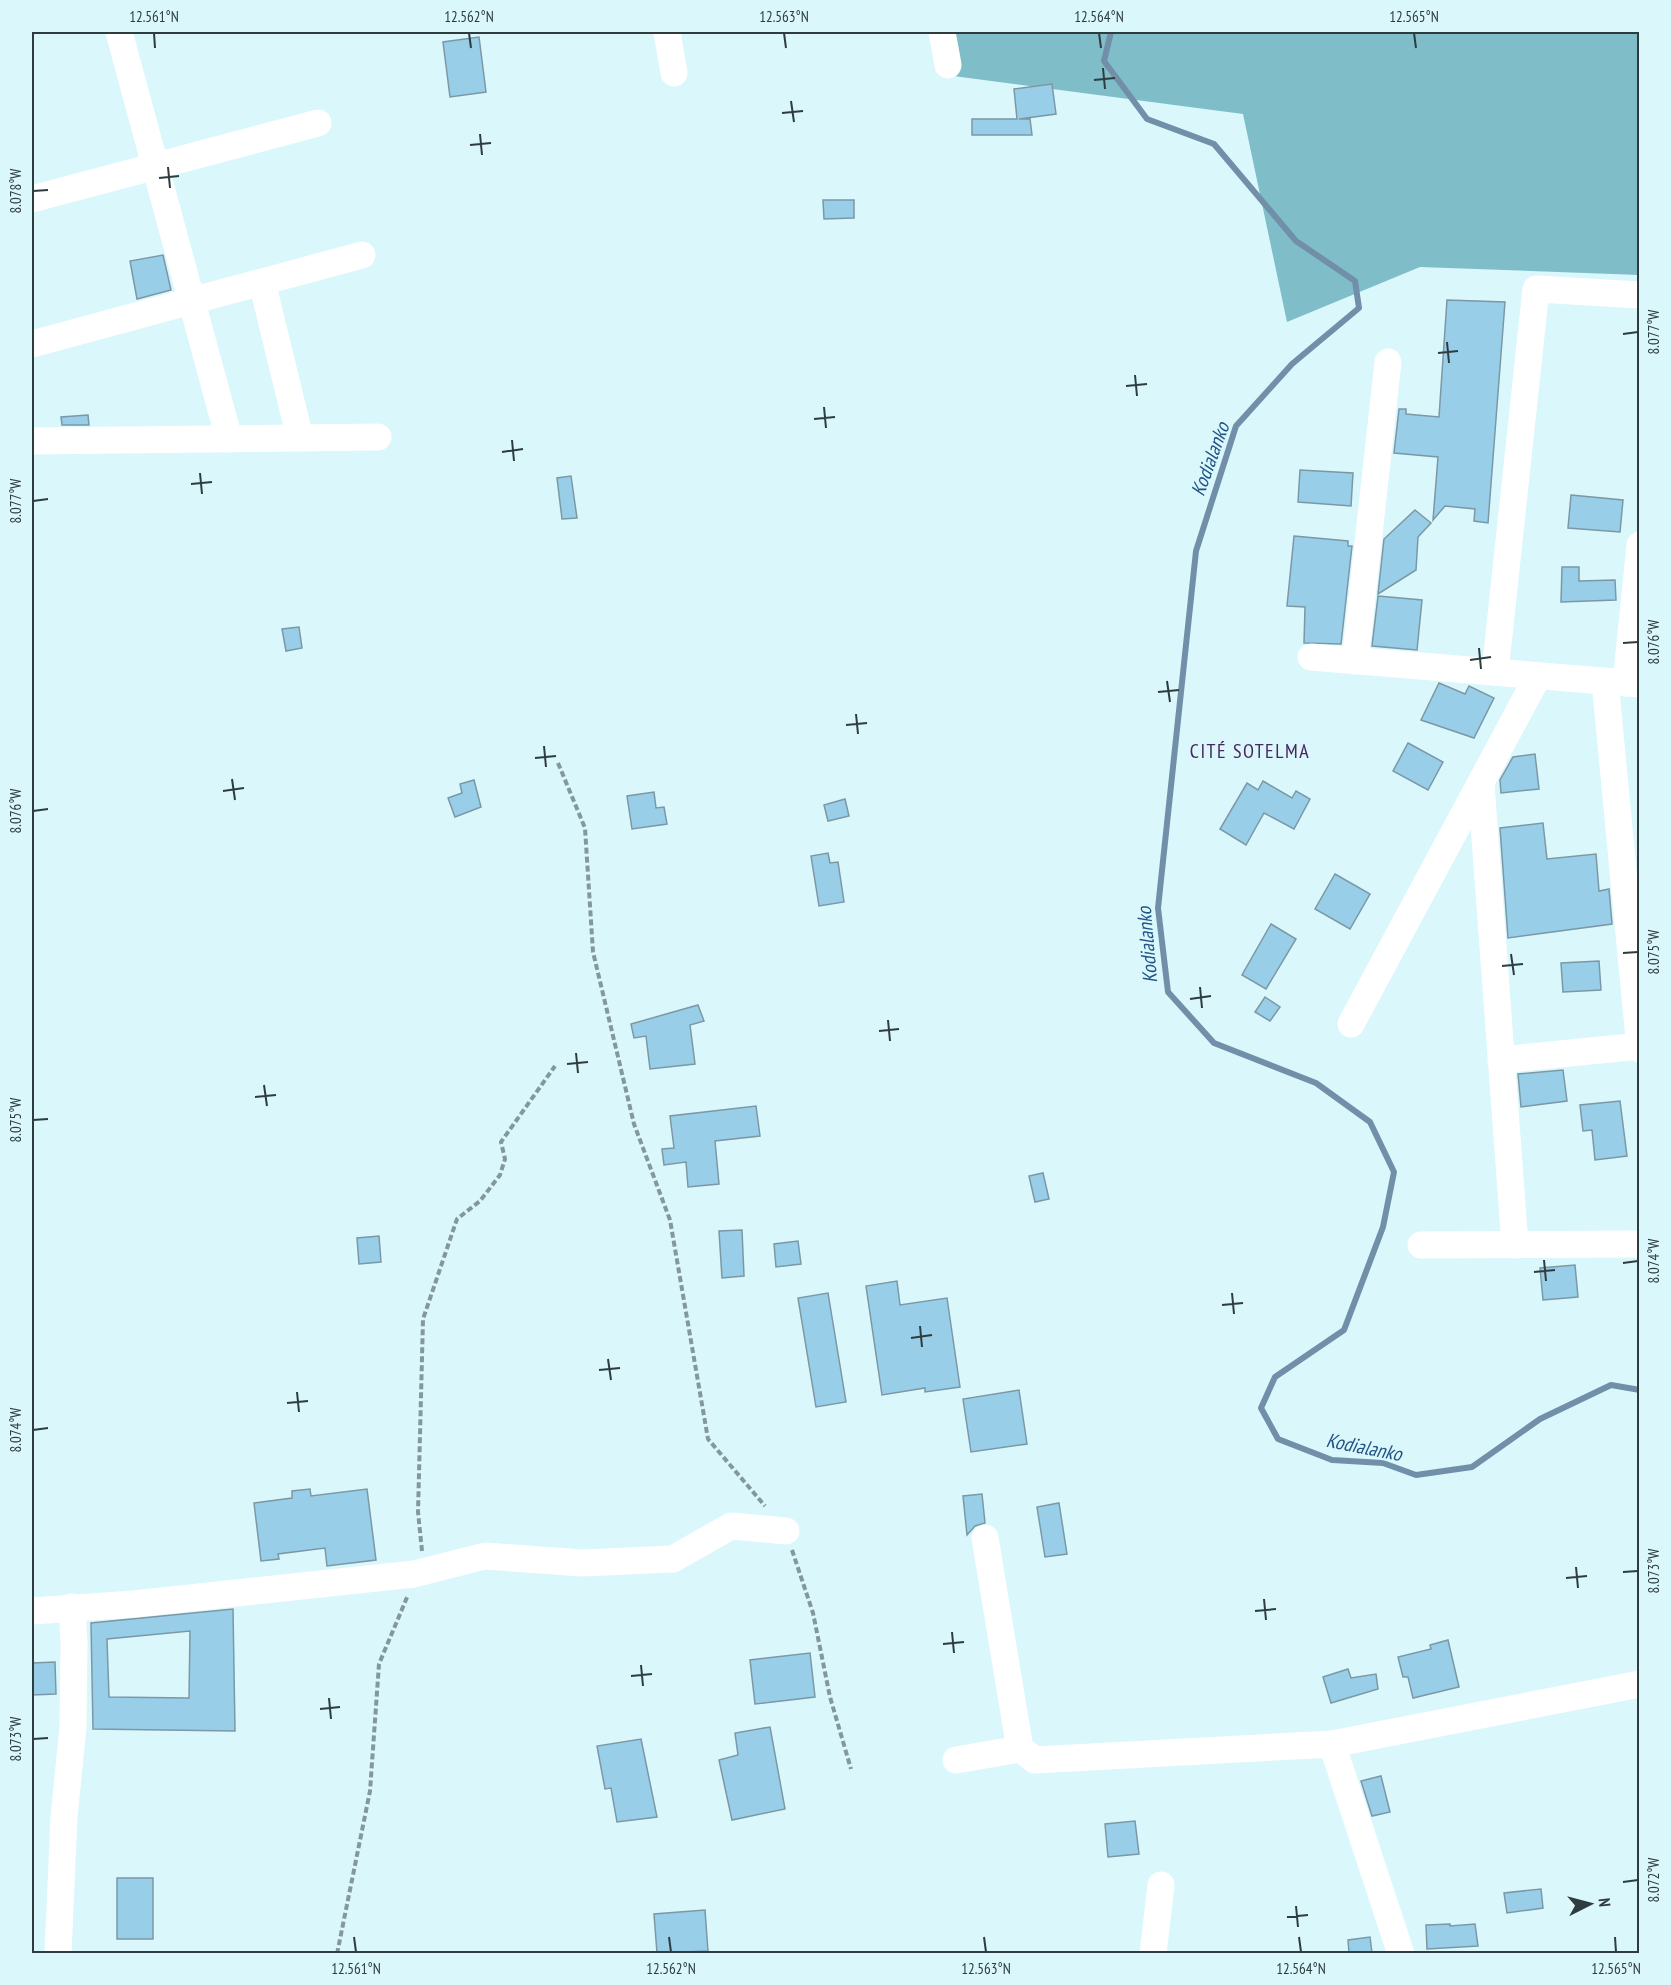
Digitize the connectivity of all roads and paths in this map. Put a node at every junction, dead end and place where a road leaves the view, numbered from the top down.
1 (119, 32) edge
2 (667, 32) edge
3 (942, 32) edge
4 (948, 65) dead end
5 (674, 73) dead end
6 (318, 123) dead end
7 (156, 166) junction
8 (32, 199) edge
9 (363, 255) dead end
10 (262, 282) junction
11 (1640, 295) edge
12 (192, 301) junction
13 (32, 345) edge
14 (1388, 362) dead end
15 (378, 437) dead end
16 (300, 438) junction
17 (229, 439) junction
18 (32, 441) edge
19 (1640, 545) edge
20 (1311, 657) dead end
21 (1355, 661) junction
22 (1495, 672) junction
23 (1538, 676) junction
24 (1623, 683) edge
25 (558, 763) dead end
26 (1481, 784) junction
27 (1351, 1024) dead end
28 (1639, 1047) edge
29 (1501, 1060) junction
30 (555, 1066) dead end
31 (1640, 1244) edge
32 (1420, 1245) dead end
33 (1515, 1245) junction
34 (786, 1531) junction
35 (985, 1538) dead end
36 (414, 1574) junction
37 (72, 1607) junction
38 (32, 1611) edge
39 (1640, 1684) edge
40 (1332, 1744) junction
41 (1020, 1749) junction
42 (956, 1760) dead end
43 (851, 1769) dead end
44 (1161, 1885) dead end
45 (58, 1953) edge
46 (337, 1953) edge
47 (1153, 1953) edge
48 (1401, 1953) edge

1 - 7 street
2 - 5 street
3 - 4 street
6 - 7 street
7 - 8 street
7 - 12 street
9 - 10 street
10 - 12 street
10 - 16 street
11 - 22 street
12 - 13 street
12 - 17 street
14 - 21 street
15 - 16 street
16 - 17 street
17 - 18 street
19 - 24 street
20 - 21 street
21 - 22 street
22 - 23 street
23 - 24 street
23 - 26 street
24 - 28 street
25 - 34 path
26 - 27 street
26 - 29 street
28 - 29 street
29 - 33 street
30 - 36 path
31 - 33 street
32 - 33 street
34 - 36 street
34 - 43 path
35 - 41 street
36 - 37 street
36 - 46 path
37 - 38 street
37 - 45 street
39 - 40 street
40 - 41 street
40 - 48 street
41 - 42 street
44 - 47 street

